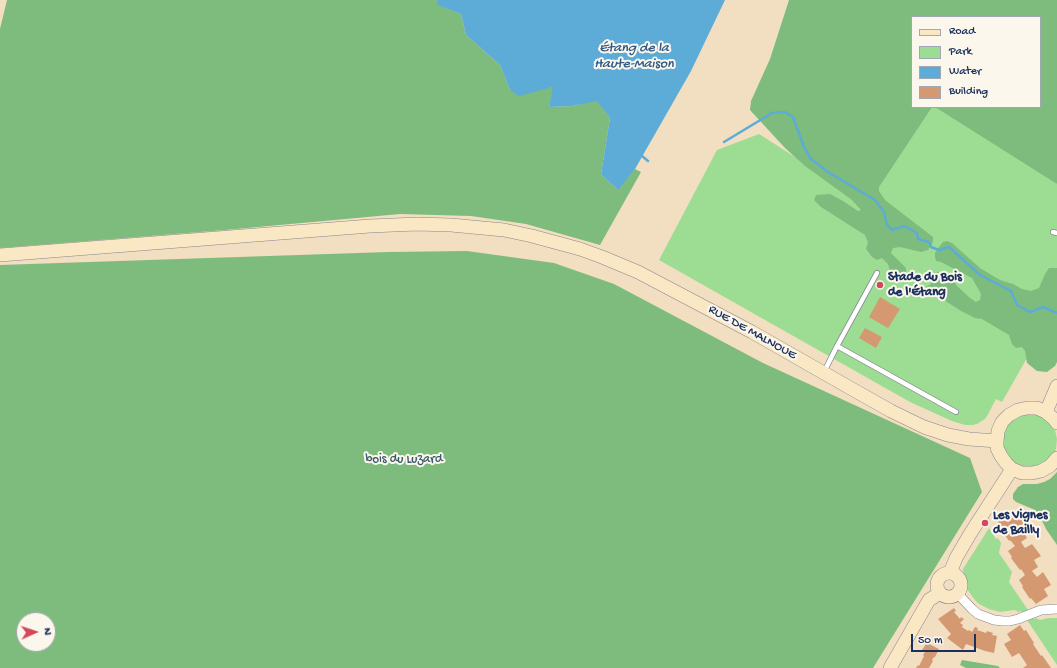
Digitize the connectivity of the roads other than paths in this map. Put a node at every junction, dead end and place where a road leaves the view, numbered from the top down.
1 (0, 255) edge
2 (877, 273) dead end
3 (837, 346) junction
4 (824, 373) junction
5 (1057, 386) edge
6 (956, 412) dead end
7 (1046, 412) junction
8 (1057, 423) edge
9 (996, 441) junction
10 (1057, 458) edge
11 (1012, 469) junction
12 (950, 573) junction
13 (940, 593) junction
14 (958, 594) junction
15 (1057, 609) edge
16 (890, 668) edge

1 - 4 main road, RUE DE MALNOUE
2 - 3 lane
3 - 4 lane
3 - 6 lane
4 - 9 main road, RUE DE MALNOUE
5 - 7 main road
7 - 8 main road
7 - 9 main road
9 - 11 main road
10 - 11 main road
11 - 12 main road
12 - 13 main road
12 - 14 main road
13 - 14 main road
13 - 16 main road
14 - 15 street

